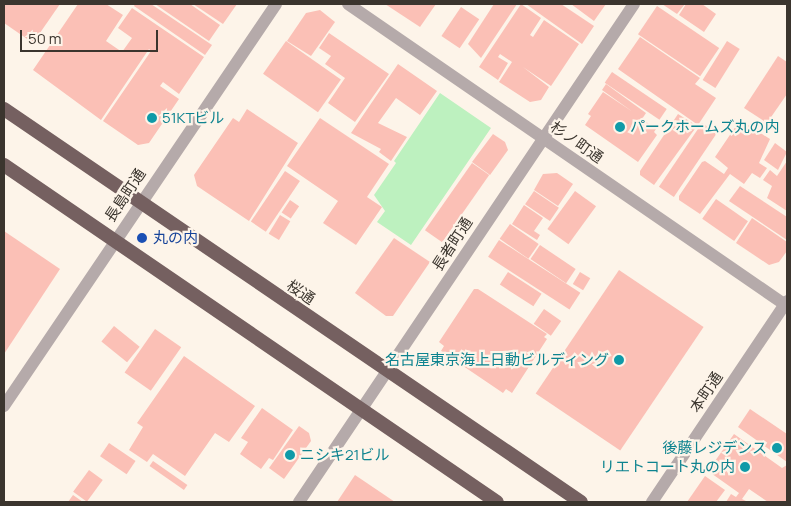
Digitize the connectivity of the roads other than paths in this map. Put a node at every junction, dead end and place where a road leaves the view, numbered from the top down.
1 (276, 4) edge
2 (348, 4) edge
3 (634, 4) edge
4 (4, 109) edge
5 (542, 138) junction
6 (4, 165) edge
7 (140, 202) junction
8 (114, 240) junction
9 (786, 304) edge
10 (388, 370) junction
11 (4, 406) edge
12 (361, 409) junction
13 (299, 502) edge
14 (497, 502) edge
15 (581, 502) edge
16 (652, 502) edge

1 - 7 street, 長島町通
2 - 5 street, 杉ノ町通
3 - 5 street, 長者町通
4 - 7 highway, 桜通
5 - 9 street, 杉ノ町通
5 - 10 street, 長者町通
6 - 8 highway
7 - 8 street, 長島町通
7 - 10 highway, 桜通
8 - 11 street, 長島町通
8 - 12 highway
9 - 16 street, 本町通
10 - 12 street, 長者町通
10 - 15 highway, 桜通
12 - 13 street, 長者町通
12 - 14 highway

